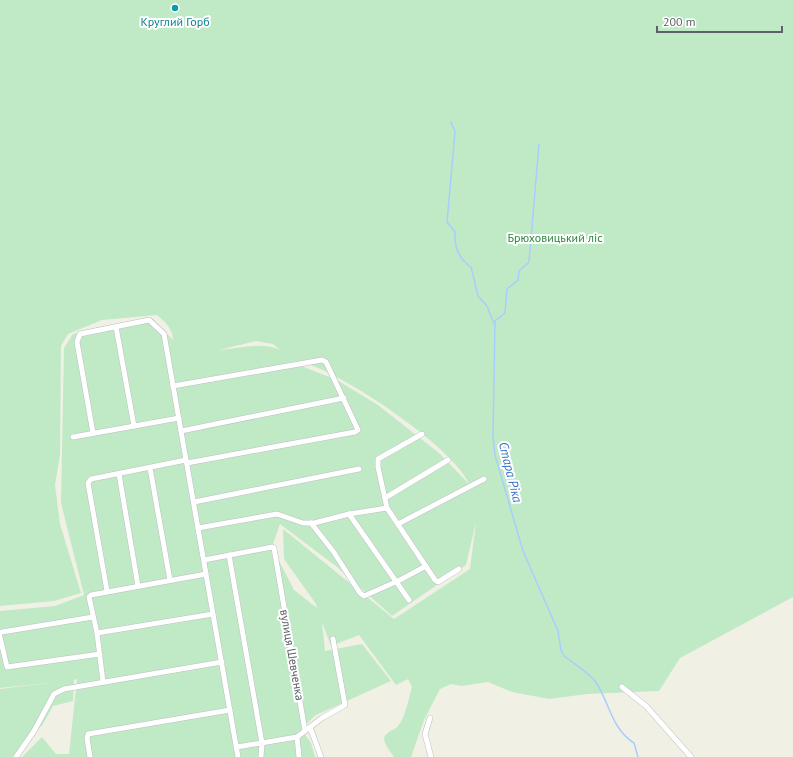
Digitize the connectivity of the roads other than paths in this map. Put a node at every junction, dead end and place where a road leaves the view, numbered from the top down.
1 (116, 327) junction
2 (173, 386) junction
3 (344, 398) junction
4 (179, 418) junction
5 (134, 426) junction
6 (181, 431) junction
7 (93, 433) junction
8 (422, 434) dead end
9 (73, 437) dead end
10 (448, 460) dead end
11 (186, 462) junction
12 (150, 468) junction
13 (359, 469) dead end
14 (119, 474) junction
15 (484, 479) dead end
16 (385, 498) junction
17 (194, 502) junction
18 (388, 508) junction
19 (349, 514) junction
20 (311, 523) junction
21 (398, 524) junction
22 (198, 528) junction
23 (229, 555) junction
24 (204, 560) junction
25 (426, 566) junction
26 (460, 569) dead end
27 (206, 574) junction
28 (170, 580) junction
29 (396, 582) junction
30 (138, 586) junction
31 (107, 591) junction
32 (409, 600) dead end
33 (213, 614) junction
34 (93, 617) junction
35 (0, 633) edge
36 (97, 633) junction
37 (0, 637) edge
38 (333, 639) dead end
39 (100, 654) junction
40 (222, 662) junction
41 (103, 682) junction
42 (622, 687) dead end
43 (230, 710) junction
44 (430, 718) dead end
45 (310, 727) junction
46 (305, 731) junction
47 (297, 737) junction
48 (262, 743) junction
49 (237, 747) junction
50 (16, 757) edge
51 (90, 757) edge
52 (238, 757) edge
53 (261, 757) edge
54 (300, 757) edge
55 (321, 757) edge
56 (431, 757) edge
57 (690, 757) edge

1 - 2 street
1 - 5 street
1 - 7 street
2 - 3 street
2 - 4 street
3 - 6 street
3 - 11 street
4 - 5 street
4 - 6 street
5 - 7 street
6 - 11 street
7 - 9 street
8 - 16 street
10 - 16 street
11 - 12 street
11 - 17 street
12 - 14 street
12 - 28 street
13 - 17 street
14 - 30 street
14 - 31 street
15 - 21 street
16 - 18 street
17 - 22 street
18 - 19 street
18 - 21 street
19 - 20 street
19 - 29 street
20 - 22 street
20 - 29 street
21 - 25 street
22 - 24 street
23 - 24 street
23 - 46 street, вулиця Шевченка
23 - 48 street
24 - 27 street
25 - 26 street
25 - 29 street
27 - 28 street
27 - 33 street
28 - 30 street
29 - 32 street
30 - 31 street
31 - 34 street
33 - 36 street
33 - 40 street
34 - 35 street
34 - 36 street
36 - 39 street
37 - 39 street
38 - 45 street
39 - 41 street
40 - 41 street
40 - 43 street
41 - 50 street
42 - 57 street
43 - 49 street
43 - 51 street
44 - 56 street
45 - 46 street
45 - 55 street
46 - 47 street
47 - 48 street
47 - 54 street
48 - 49 street
48 - 53 street
49 - 52 street

